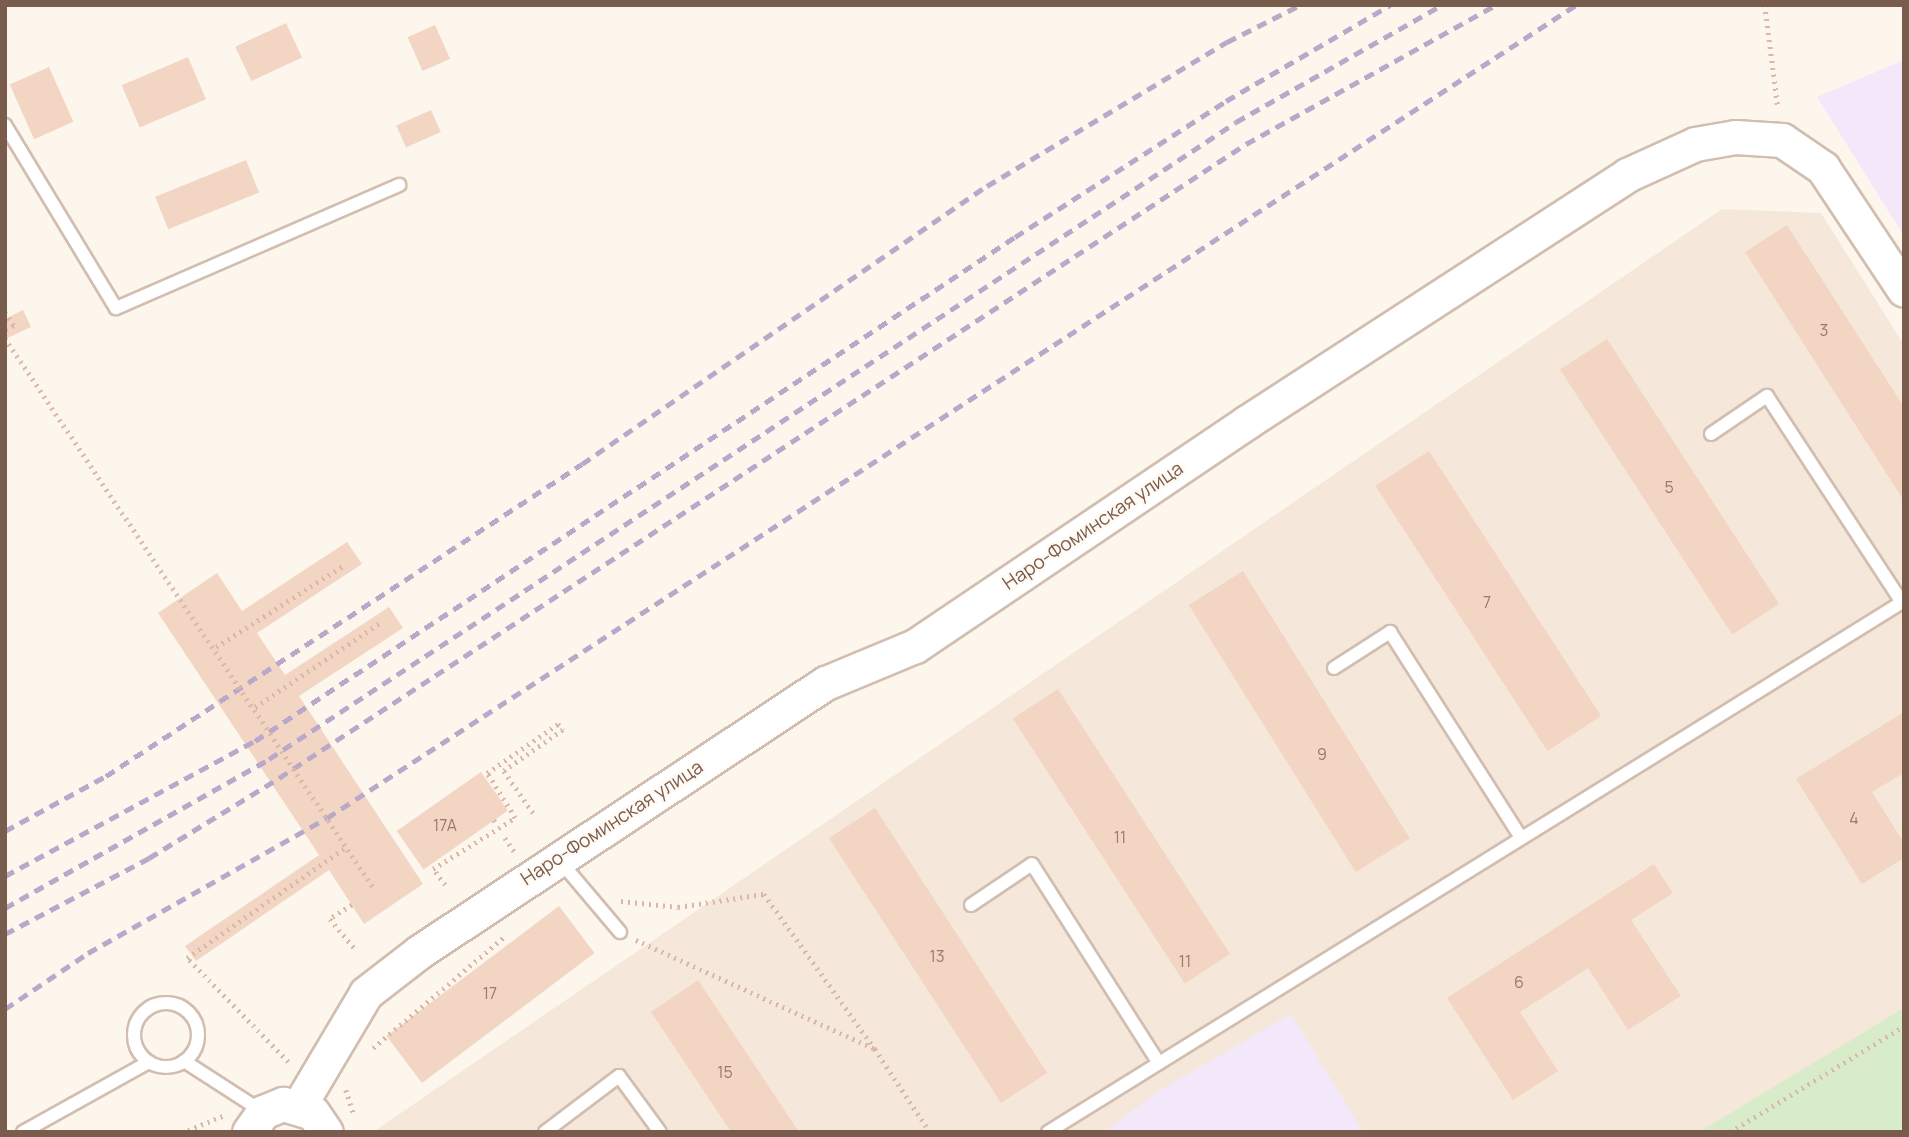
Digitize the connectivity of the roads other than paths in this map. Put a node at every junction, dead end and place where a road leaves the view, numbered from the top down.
1 (5, 125) edge
2 (398, 185) dead end
3 (1904, 290) edge
4 (1711, 433) dead end
5 (1903, 602) edge
6 (1334, 668) dead end
7 (1521, 838) junction
8 (558, 858) junction
9 (971, 905) dead end
10 (620, 932) road end
11 (184, 1060) junction
12 (149, 1062) junction
13 (1159, 1063) junction
14 (299, 1106) junction
15 (246, 1120) edge
16 (340, 1126) edge
17 (23, 1132) edge
18 (545, 1132) edge
19 (660, 1132) edge
20 (1048, 1132) edge

1 - 2 lane
3 - 8 street, Наро-Фоминская улица
4 - 5 lane
5 - 7 lane
6 - 7 lane
7 - 13 lane
8 - 10 lane
8 - 14 street, Наро-Фоминская улица
9 - 13 lane
11 - 12 lane
11 - 12 lane
11 - 15 lane
12 - 17 lane
13 - 20 lane
14 - 15 street
14 - 16 street
18 - 19 lane

